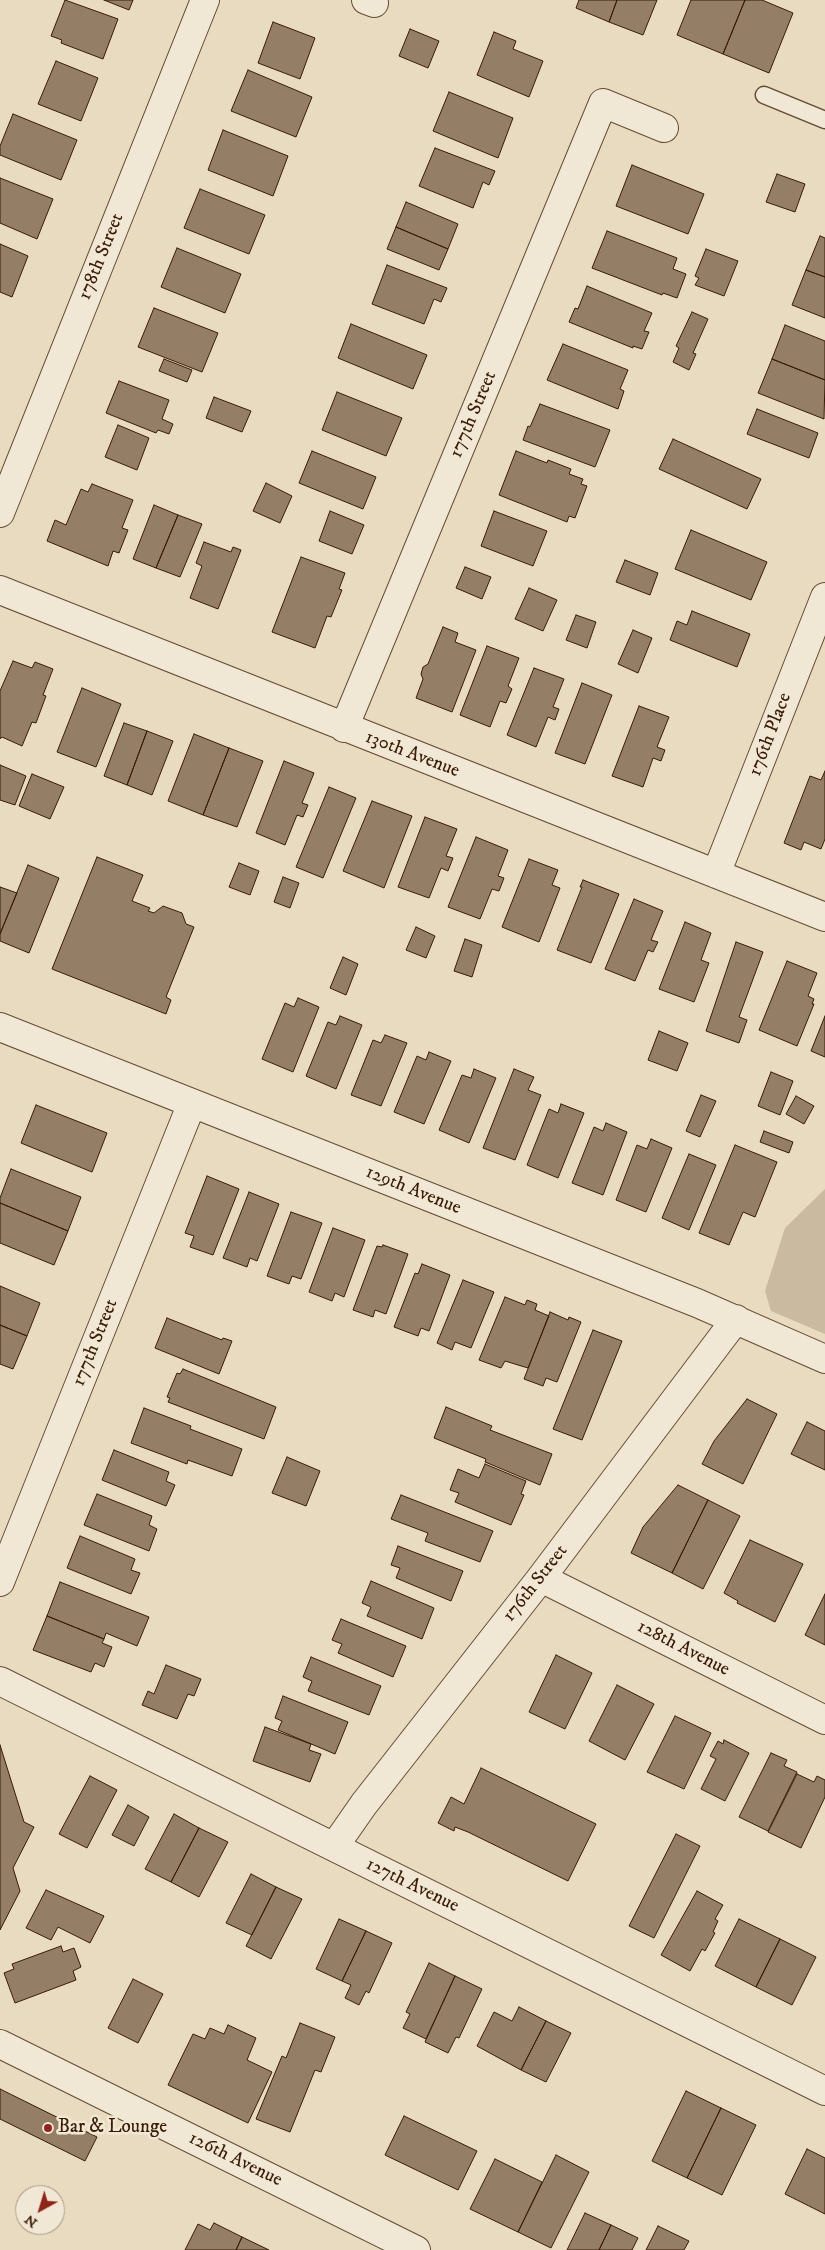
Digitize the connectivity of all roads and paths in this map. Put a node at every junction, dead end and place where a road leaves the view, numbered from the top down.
1 (205, 0) edge
2 (764, 95) dead end
3 (825, 120) edge
4 (664, 128) dead end
5 (0, 513) edge
6 (0, 590) edge
7 (825, 597) edge
8 (344, 728) junction
9 (716, 874) junction
10 (825, 917) edge
11 (0, 1027) edge
12 (192, 1103) junction
13 (736, 1319) junction
14 (825, 1359) edge
15 (541, 1578) junction
16 (0, 1582) edge
17 (0, 1681) edge
18 (825, 1720) edge
19 (334, 1847) junction
20 (0, 2044) edge
21 (825, 2091) edge
22 (416, 2250) edge

1 - 5 street, 178th Street
2 - 3 lane
4 - 8 street, 177th Street
6 - 8 street, 130th Avenue
7 - 9 street, 176th Place
8 - 9 street, 130th Avenue
9 - 10 street, 130th Avenue
11 - 12 street, 129th Avenue
12 - 13 street, 129th Avenue
12 - 16 street, 177th Street
13 - 14 street, 129th Avenue
13 - 15 street, 176th Street
15 - 18 street, 128th Avenue
15 - 19 street, 176th Street
17 - 19 street, 127th Avenue
19 - 21 street, 127th Avenue
20 - 22 street, 126th Avenue

